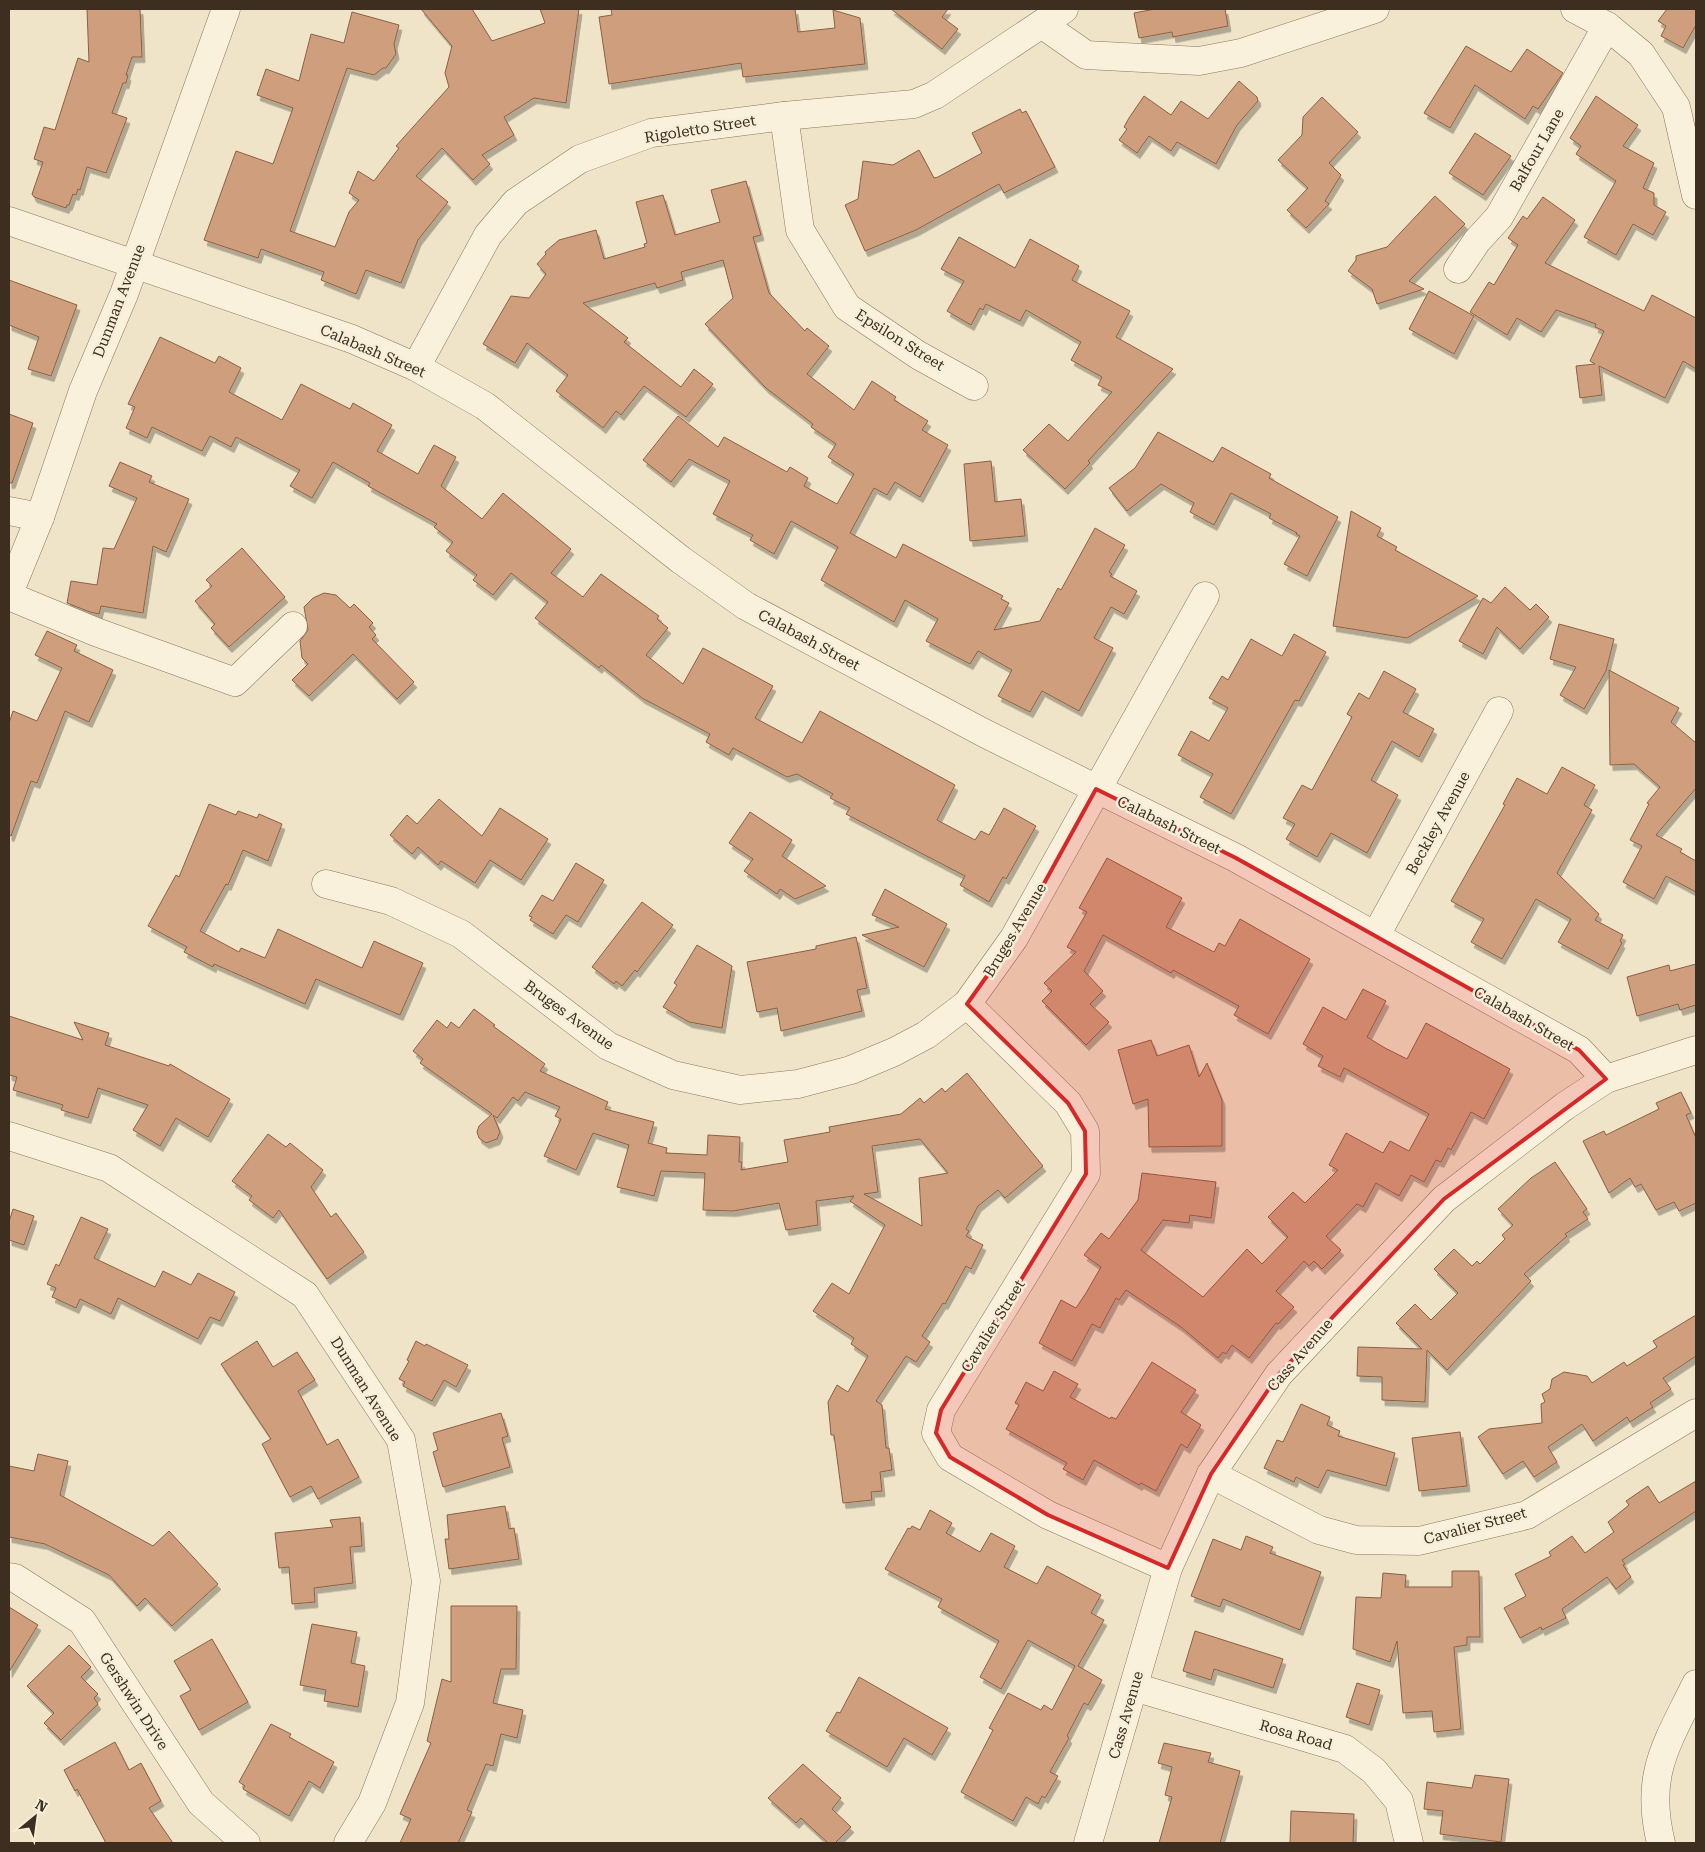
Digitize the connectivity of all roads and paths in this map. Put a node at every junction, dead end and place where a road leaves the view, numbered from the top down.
1 (226, 9) edge
2 (1376, 9) edge
3 (1574, 9) edge
4 (1054, 17) edge
5 (1607, 26) junction
6 (784, 116) junction
7 (1696, 195) edge
8 (9, 221) edge
9 (135, 264) junction
10 (1458, 269) dead end
11 (416, 367) junction
12 (974, 386) dead end
13 (9, 511) edge
14 (40, 517) junction
15 (9, 594) edge
16 (1205, 596) dead end
17 (293, 626) dead end
18 (1499, 711) dead end
19 (1096, 789) junction
20 (326, 884) dead end
21 (1376, 935) junction
22 (967, 1004) junction
23 (1696, 1050) edge
24 (1606, 1079) junction
25 (9, 1136) edge
26 (1696, 1413) edge
27 (1211, 1474) junction
28 (1168, 1568) junction
29 (9, 1577) edge
30 (1696, 1684) edge
31 (1134, 1687) junction
32 (246, 1843) edge
33 (348, 1843) edge
34 (1088, 1843) edge
35 (1409, 1843) edge
36 (1661, 1843) edge

1 - 9 street, Dunman Avenue
2 - 4 street
3 - 5 street
4 - 6 street, Rigoletto Street
5 - 7 street
5 - 10 street, Balfour Lane
6 - 11 street, Rigoletto Street
6 - 12 street, Epsilon Street
8 - 9 street, Calabash Street
9 - 11 street, Calabash Street
9 - 14 street, Dunman Avenue
11 - 19 street, Calabash Street
13 - 14 street
14 - 15 street, Dunman Avenue
15 - 17 street
16 - 19 street, Bruges Avenue
18 - 21 street, Beckley Avenue
19 - 21 street, Calabash Street
19 - 22 street, Bruges Avenue
20 - 22 street, Bruges Avenue
21 - 24 street, Calabash Street
22 - 28 street, Cavalier Street
23 - 24 street, Cass Avenue
24 - 27 street, Cass Avenue
25 - 33 street, Dunman Avenue
26 - 27 street, Cavalier Street
27 - 28 street, Cass Avenue
28 - 31 street, Cass Avenue
29 - 32 street, Gershwin Drive
30 - 36 street
31 - 34 street, Cass Avenue
31 - 35 street, Rosa Road

